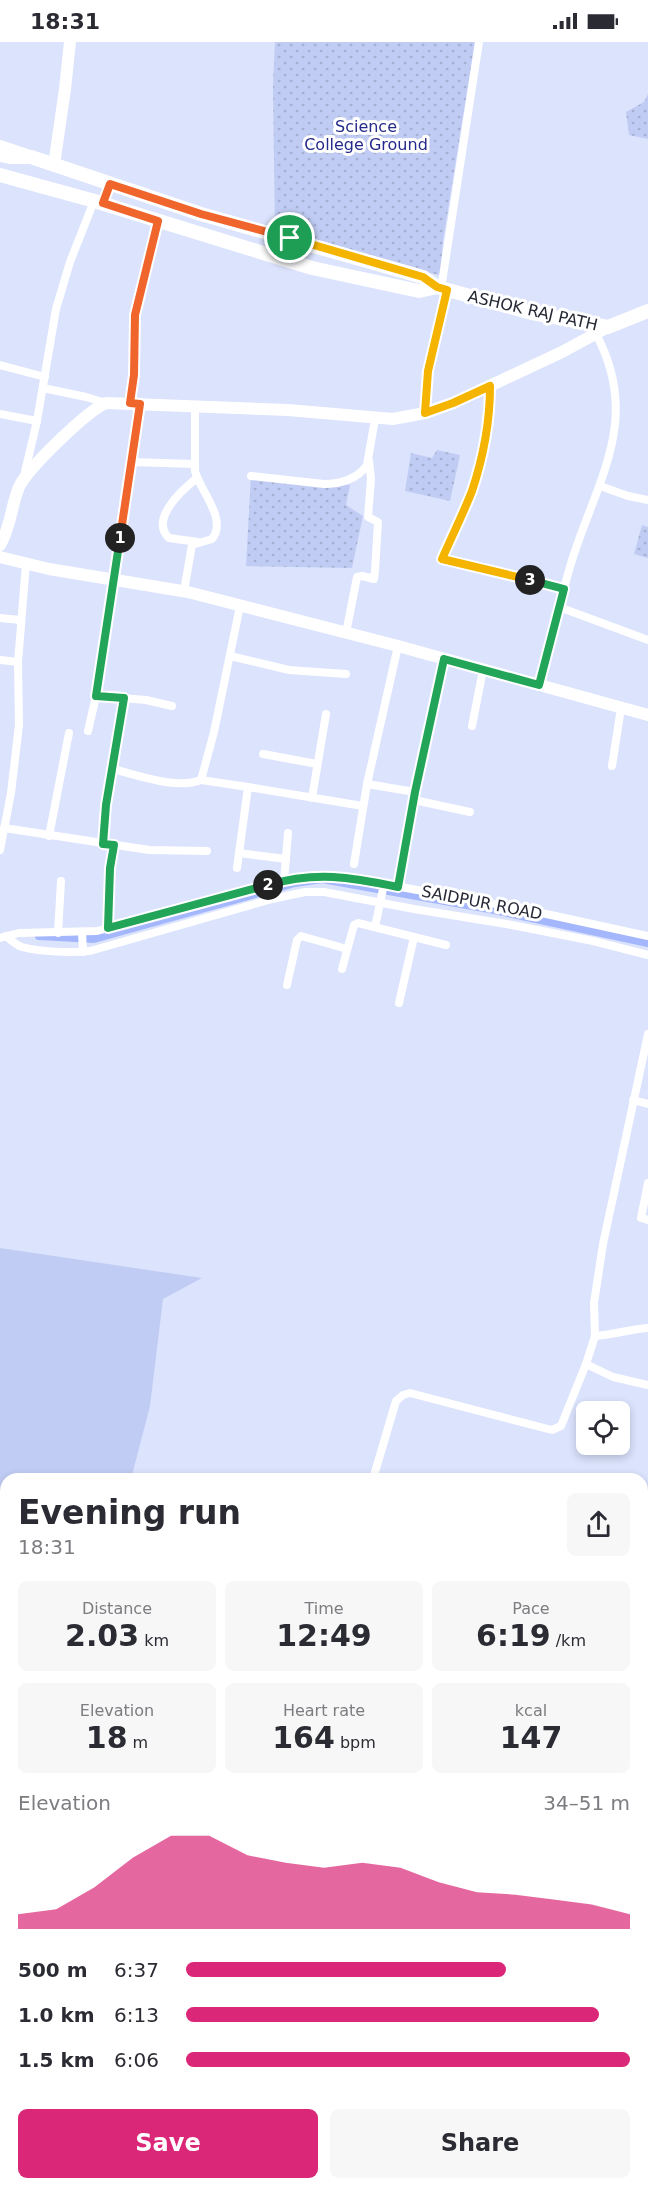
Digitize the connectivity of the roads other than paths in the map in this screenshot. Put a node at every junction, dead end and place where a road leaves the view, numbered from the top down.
1 (70, 42) edge
2 (480, 42) edge
3 (0, 146) edge
4 (5, 156) edge
5 (31, 157) junction
6 (54, 165) junction
7 (0, 175) edge
8 (110, 184) junction
9 (98, 202) junction
10 (158, 221) junction
11 (442, 289) junction
12 (648, 310) edge
13 (608, 327) junction
14 (596, 334) junction
15 (0, 365) edge
16 (45, 377) junction
17 (490, 386) junction
18 (43, 388) junction
19 (106, 404) junction
20 (135, 404) junction
21 (195, 406) junction
22 (425, 413) junction
23 (0, 414) edge
24 (375, 419) junction
25 (37, 420) junction
26 (369, 461) junction
27 (131, 462) junction
28 (194, 464) junction
29 (251, 476) dead end
30 (24, 477) junction
31 (196, 478) junction
32 (600, 486) junction
33 (648, 500) edge
34 (200, 542) junction
35 (0, 545) edge
36 (0, 557) edge
37 (26, 564) junction
38 (114, 579) junction
39 (564, 589) junction
40 (184, 591) junction
41 (240, 606) junction
42 (559, 607) junction
43 (0, 618) edge
44 (20, 620) junction
45 (346, 633) junction
46 (648, 640) edge
47 (398, 646) junction
48 (230, 656) junction
49 (444, 659) junction
50 (0, 660) edge
51 (18, 662) junction
52 (483, 670) junction
53 (346, 674) dead end
54 (539, 685) junction
55 (96, 696) junction
56 (124, 698) junction
57 (172, 706) dead end
58 (621, 708) junction
59 (326, 714) dead end
60 (648, 716) edge
61 (472, 726) dead end
62 (88, 731) dead end
63 (69, 733) dead end
64 (263, 754) dead end
65 (317, 764) junction
66 (612, 766) dead end
67 (112, 769) junction
68 (201, 780) junction
69 (368, 784) junction
70 (248, 787) junction
71 (414, 796) junction
72 (312, 798) junction
73 (363, 806) junction
74 (470, 812) dead end
75 (4, 828) junction
76 (288, 833) dead end
77 (49, 836) junction
78 (103, 844) junction
79 (114, 845) junction
80 (0, 850) edge
81 (207, 851) dead end
82 (239, 853) junction
83 (286, 860) junction
84 (354, 864) dead end
85 (237, 868) dead end
86 (61, 880) dead end
87 (284, 880) junction
88 (304, 884) junction
89 (384, 886) junction
90 (398, 887) junction
91 (381, 900) junction
92 (375, 927) junction
93 (108, 928) junction
94 (58, 933) junction
95 (82, 934) junction
96 (648, 936) edge
97 (3, 937) edge
98 (414, 937) junction
99 (446, 945) dead end
100 (83, 949) junction
101 (347, 949) junction
102 (648, 955) edge
103 (342, 969) dead end
104 (287, 985) dead end
105 (399, 1003) dead end
106 (648, 1034) edge
107 (633, 1100) junction
108 (648, 1104) edge
109 (648, 1183) edge
110 (648, 1220) edge
111 (648, 1328) edge
112 (595, 1336) junction
113 (586, 1364) junction
114 (648, 1385) edge
115 (375, 1473) edge

1 - 6 main road
2 - 11 street
3 - 5 main road
4 - 5 main road
5 - 6 main road
6 - 8 main road
7 - 9 main road, ASHOK RAJ PATH
8 - 9 main road
8 - 11 main road
9 - 10 main road, ASHOK RAJ PATH
9 - 16 street
10 - 11 main road, ASHOK RAJ PATH
10 - 20 street
11 - 13 main road, ASHOK RAJ PATH
11 - 22 street
12 - 13 main road, ASHOK RAJ PATH
13 - 14 main road
14 - 17 main road
14 - 32 street
15 - 16 street
16 - 18 street
17 - 22 main road
17 - 39 street
18 - 19 street
18 - 25 street
19 - 20 main road
19 - 30 main road
20 - 21 main road
20 - 27 street
21 - 24 main road
21 - 28 street
22 - 24 main road
23 - 25 street
24 - 26 street
25 - 30 street
26 - 29 street
26 - 45 street
27 - 28 street
27 - 38 street
28 - 31 street
30 - 35 main road
31 - 34 street
31 - 34 street
32 - 33 street
32 - 39 street
34 - 40 street
36 - 37 main road
37 - 38 main road
37 - 44 street
38 - 40 main road
38 - 55 street
39 - 42 street
40 - 41 main road
41 - 45 main road
41 - 48 street
42 - 46 street
42 - 54 street
43 - 44 street
44 - 51 street
45 - 47 main road
47 - 49 main road
47 - 69 street
48 - 53 street
48 - 68 street
49 - 52 main road
49 - 71 street
50 - 51 street
51 - 75 street
52 - 54 main road
52 - 61 street
54 - 58 main road
55 - 56 street
55 - 62 street
56 - 57 street
56 - 67 street
58 - 60 main road
58 - 66 street
59 - 65 street
63 - 77 street
64 - 65 street
65 - 72 street
67 - 68 street
67 - 78 street
68 - 70 street
69 - 71 street
69 - 73 street
70 - 72 street
70 - 82 street
71 - 74 street
71 - 90 street
72 - 73 street
73 - 84 street
75 - 77 street
75 - 80 street
76 - 83 street
77 - 78 street
78 - 79 street
79 - 81 street
79 - 93 street
82 - 83 street
82 - 85 street
83 - 87 street
86 - 94 street
87 - 88 street, SAIDPUR ROAD
87 - 93 street, SAIDPUR ROAD
88 - 89 street, SAIDPUR ROAD
88 - 91 street
88 - 100 street
89 - 90 street, SAIDPUR ROAD
89 - 91 street
90 - 96 street, SAIDPUR ROAD
91 - 92 street
91 - 102 street
92 - 98 street
92 - 101 street
93 - 95 street, SAIDPUR ROAD
94 - 95 street, SAIDPUR ROAD
94 - 97 street, SAIDPUR ROAD
95 - 100 street
97 - 100 street
98 - 99 street
98 - 105 street
101 - 103 street
101 - 104 street
106 - 107 street
107 - 108 street
107 - 112 street
109 - 110 street
111 - 112 street
112 - 113 street
113 - 114 street
113 - 115 street

